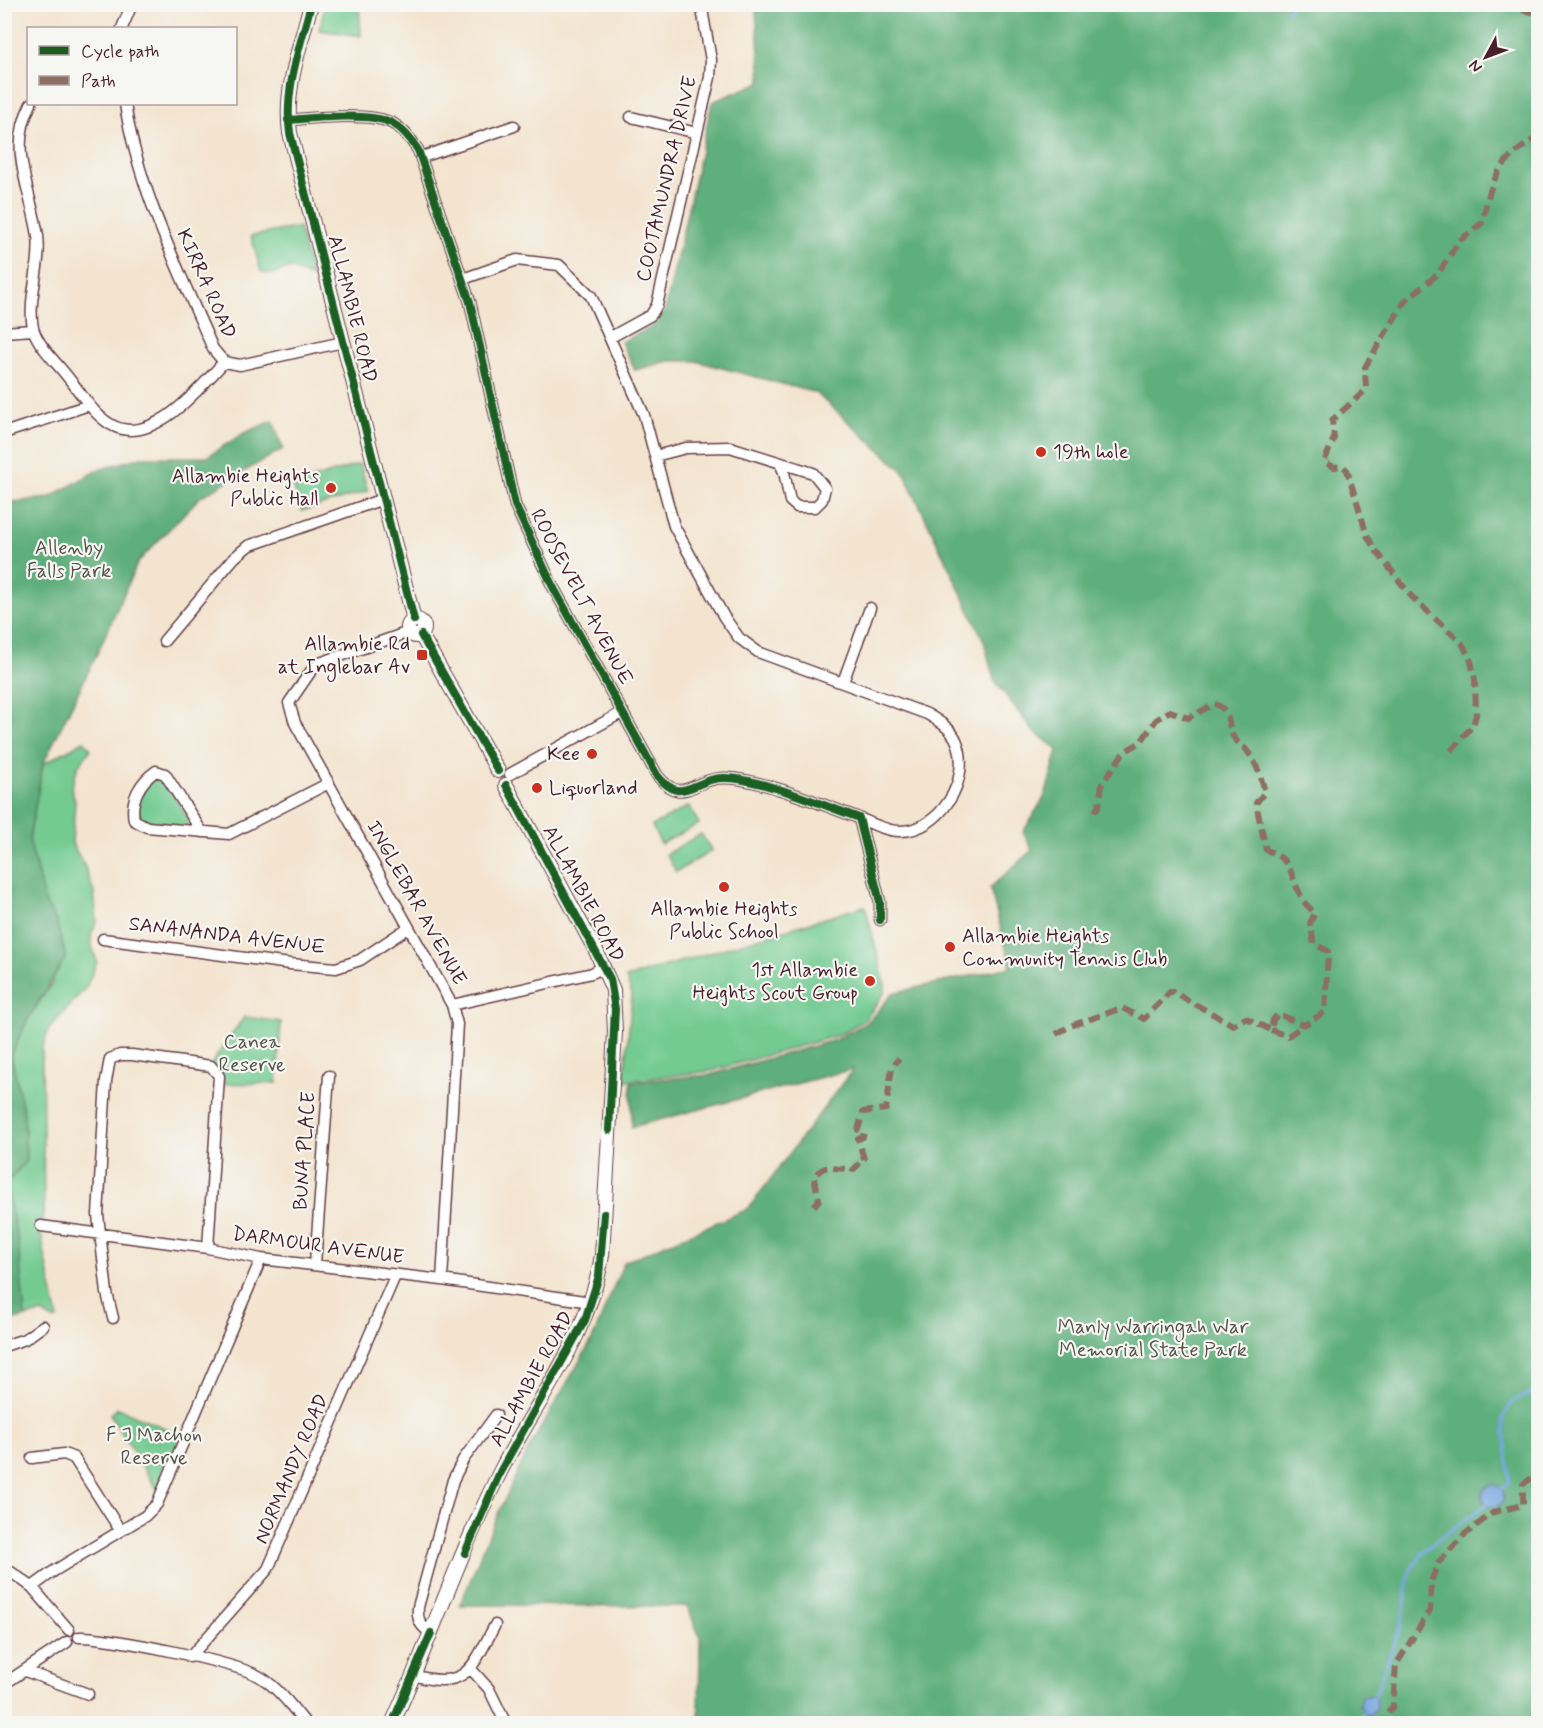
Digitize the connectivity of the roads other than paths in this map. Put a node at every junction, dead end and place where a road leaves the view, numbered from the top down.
1 (132, 4) edge
2 (312, 4) edge
3 (702, 4) edge
4 (122, 27) edge
5 (31, 105) edge
6 (125, 105) edge
7 (631, 117) dead end
8 (288, 120) junction
9 (514, 126) dead end
10 (698, 133) junction
11 (422, 157) junction
12 (463, 279) junction
13 (33, 330) junction
14 (4, 332) edge
15 (610, 337) junction
16 (343, 342) junction
17 (224, 362) junction
18 (89, 405) junction
19 (4, 433) edge
20 (655, 456) junction
21 (780, 463) junction
22 (382, 499) junction
23 (870, 608) dead end
24 (414, 629) junction
25 (164, 641) dead end
26 (843, 682) junction
27 (623, 712) junction
28 (505, 777) junction
29 (329, 783) junction
30 (859, 818) junction
31 (202, 832) junction
32 (880, 920) dead end
33 (408, 928) junction
34 (103, 939) dead end
35 (604, 967) junction
36 (452, 1005) junction
37 (329, 1076) dead end
38 (41, 1226) dead end
39 (99, 1232) junction
40 (208, 1248) junction
41 (261, 1259) junction
42 (315, 1264) junction
43 (395, 1276) junction
44 (442, 1280) junction
45 (591, 1302) junction
46 (113, 1318) dead end
47 (43, 1326) dead end
48 (4, 1346) edge
49 (496, 1415) dead end
50 (32, 1458) dead end
51 (120, 1530) junction
52 (4, 1567) edge
53 (32, 1587) junction
54 (495, 1625) dead end
55 (69, 1630) junction
56 (431, 1633) junction
57 (79, 1637) junction
58 (68, 1642) junction
59 (190, 1657) junction
60 (471, 1669) junction
61 (25, 1671) junction
62 (413, 1675) junction
63 (4, 1684) edge
64 (88, 1694) dead end
65 (306, 1724) edge
66 (392, 1724) edge
67 (506, 1724) edge

1 - 4 street
2 - 8 main road, ALLAMBIE ROAD
3 - 10 street, COOTAMUNDRA DRIVE
5 - 13 street
6 - 17 street, KIRRA ROAD
7 - 10 street
8 - 11 street, ROOSEVELT AVENUE
8 - 16 main road, ALLAMBIE ROAD
9 - 11 street
10 - 15 street, COOTAMUNDRA DRIVE
11 - 12 street, ROOSEVELT AVENUE
12 - 15 street, ROOSEVELT AVENUE
12 - 27 street, ROOSEVELT AVENUE
13 - 14 street
13 - 18 street
15 - 20 street, ROOSEVELT AVENUE
16 - 17 street, KIRRA ROAD
16 - 22 main road, ALLAMBIE ROAD
17 - 18 street
18 - 19 street
20 - 21 street
20 - 26 street, ROOSEVELT AVENUE
21 - 21 street
22 - 24 main road, ALLAMBIE ROAD
22 - 25 street
23 - 26 street
24 - 28 main road, ALLAMBIE ROAD
24 - 29 street, INGLEBAR AVENUE
26 - 30 street, ROOSEVELT AVENUE
27 - 28 street
27 - 30 street, ROOSEVELT AVENUE
28 - 35 main road, ALLAMBIE ROAD
29 - 31 street
29 - 33 street, INGLEBAR AVENUE
30 - 32 street
31 - 31 street
33 - 34 street, SANANANDA AVENUE
33 - 36 street, INGLEBAR AVENUE
35 - 36 street
35 - 45 main road, ALLAMBIE ROAD
36 - 44 street, INGLEBAR AVENUE
37 - 42 street, BUNA PLACE
38 - 39 street, DARMOUR AVENUE
39 - 40 street, DARMOUR AVENUE
39 - 40 street
39 - 46 street
40 - 41 street, DARMOUR AVENUE
41 - 42 street, DARMOUR AVENUE
41 - 51 street
42 - 43 street, DARMOUR AVENUE
43 - 44 street, DARMOUR AVENUE
43 - 59 street, NORMANDY ROAD
44 - 45 street, DARMOUR AVENUE
45 - 56 main road, ALLAMBIE ROAD
47 - 48 street
49 - 56 street
50 - 51 street
51 - 53 street
52 - 53 street
53 - 55 street
54 - 60 street
55 - 57 street
55 - 58 street
56 - 62 main road, ALLAMBIE ROAD
57 - 58 street
57 - 59 street
58 - 61 street
59 - 65 street
60 - 62 street
60 - 67 street
61 - 63 street
61 - 64 street
62 - 66 main road, ALLAMBIE ROAD

